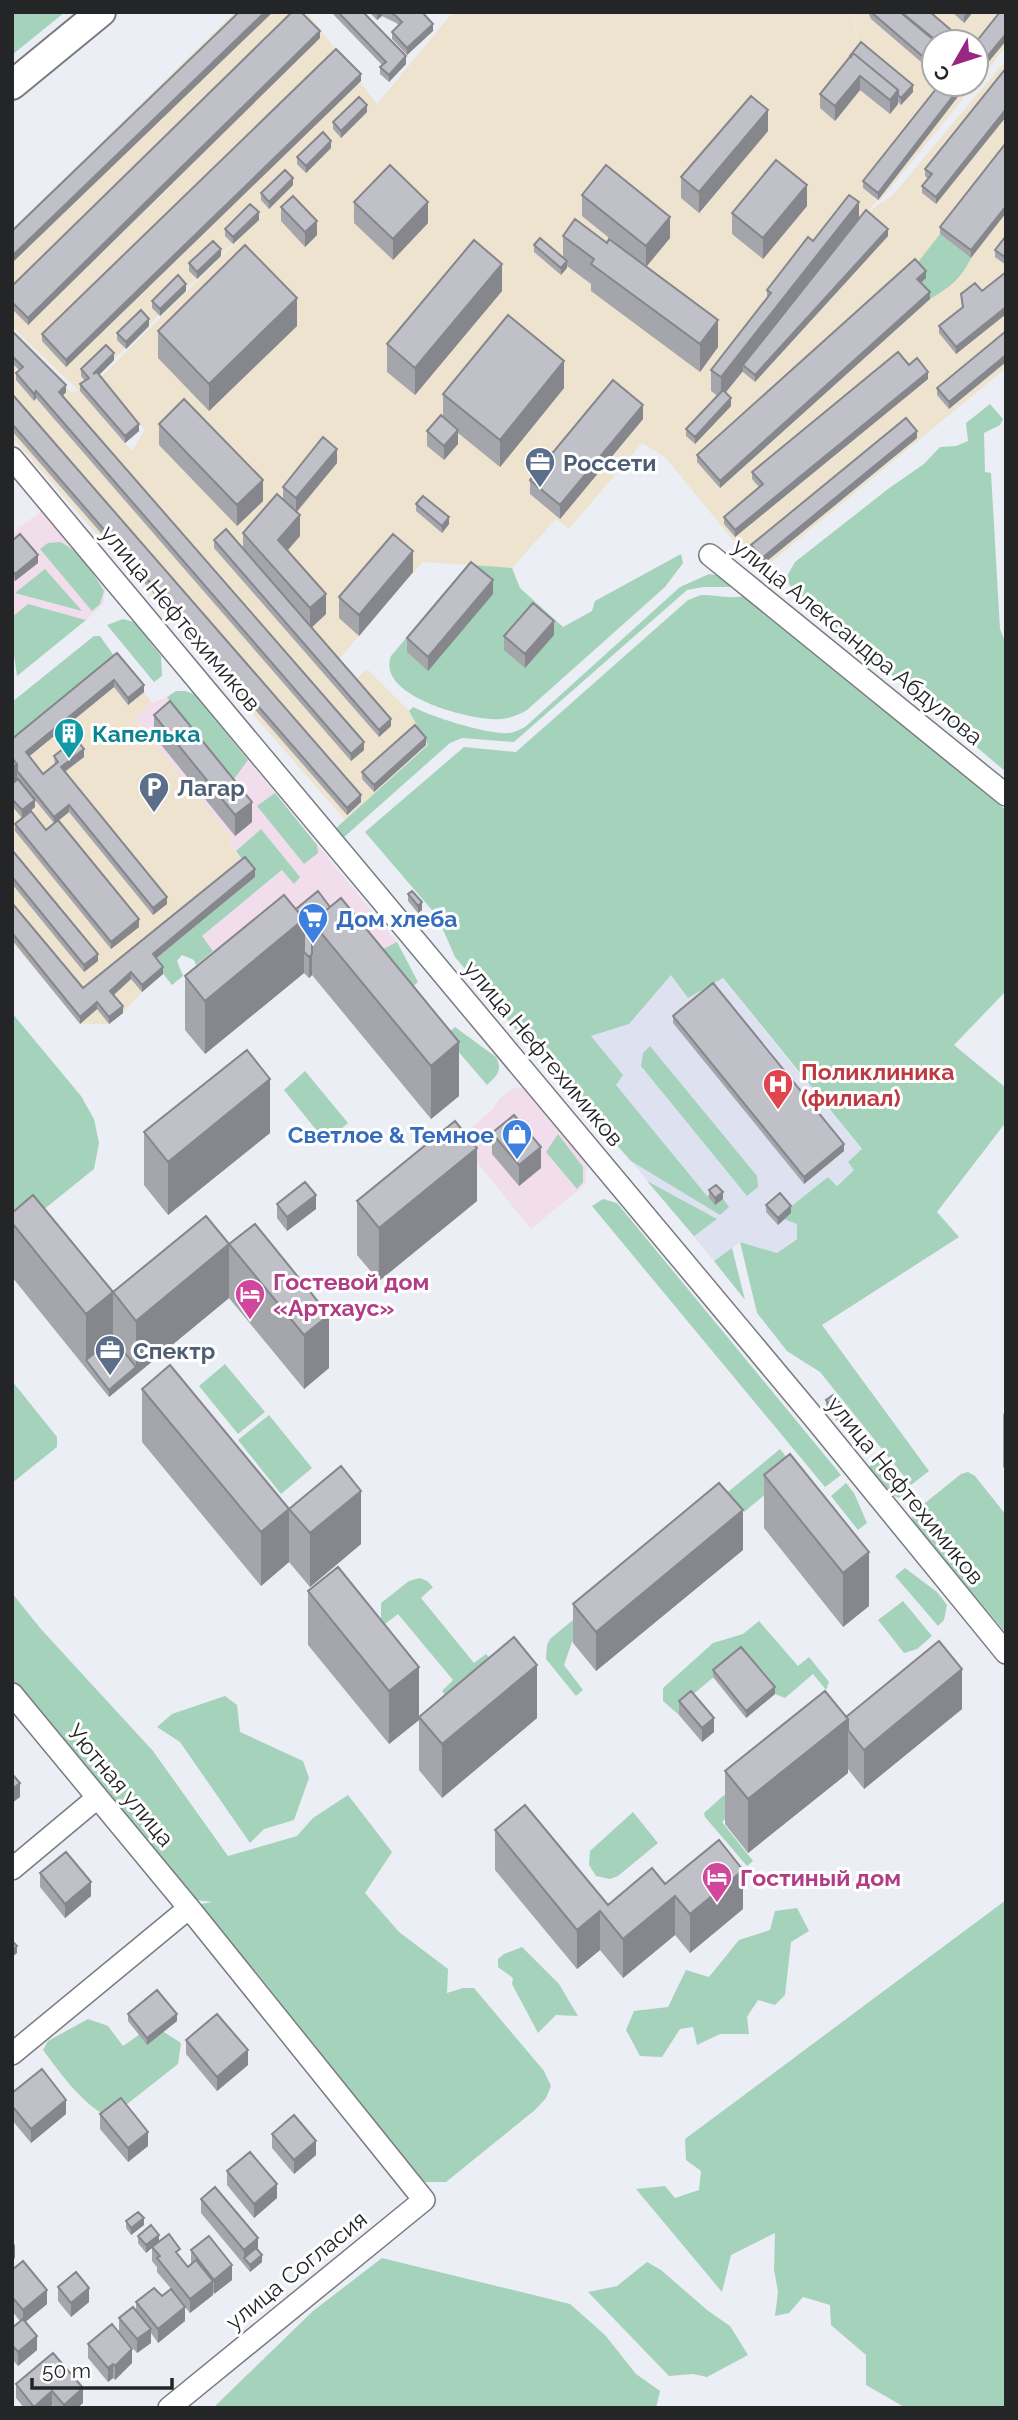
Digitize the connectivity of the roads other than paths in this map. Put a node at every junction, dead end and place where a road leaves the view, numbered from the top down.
1 (102, 12) edge
2 (12, 85) edge
3 (12, 458) edge
4 (710, 555) dead end
5 (1006, 795) edge
6 (1006, 1653) edge
7 (12, 1694) edge
8 (97, 1798) junction
9 (12, 1869) edge
10 (189, 1909) junction
11 (12, 2054) edge
12 (424, 2200) joint
13 (169, 2408) edge

1 - 2 street
3 - 6 street, улица Нефтехимиков
4 - 5 street, улица Александра Абдулова
7 - 8 street, Уютная улица
8 - 9 street
8 - 10 street, Уютная улица
10 - 11 street
10 - 12 street, Уютная улица
12 - 13 street, улица Согласия

